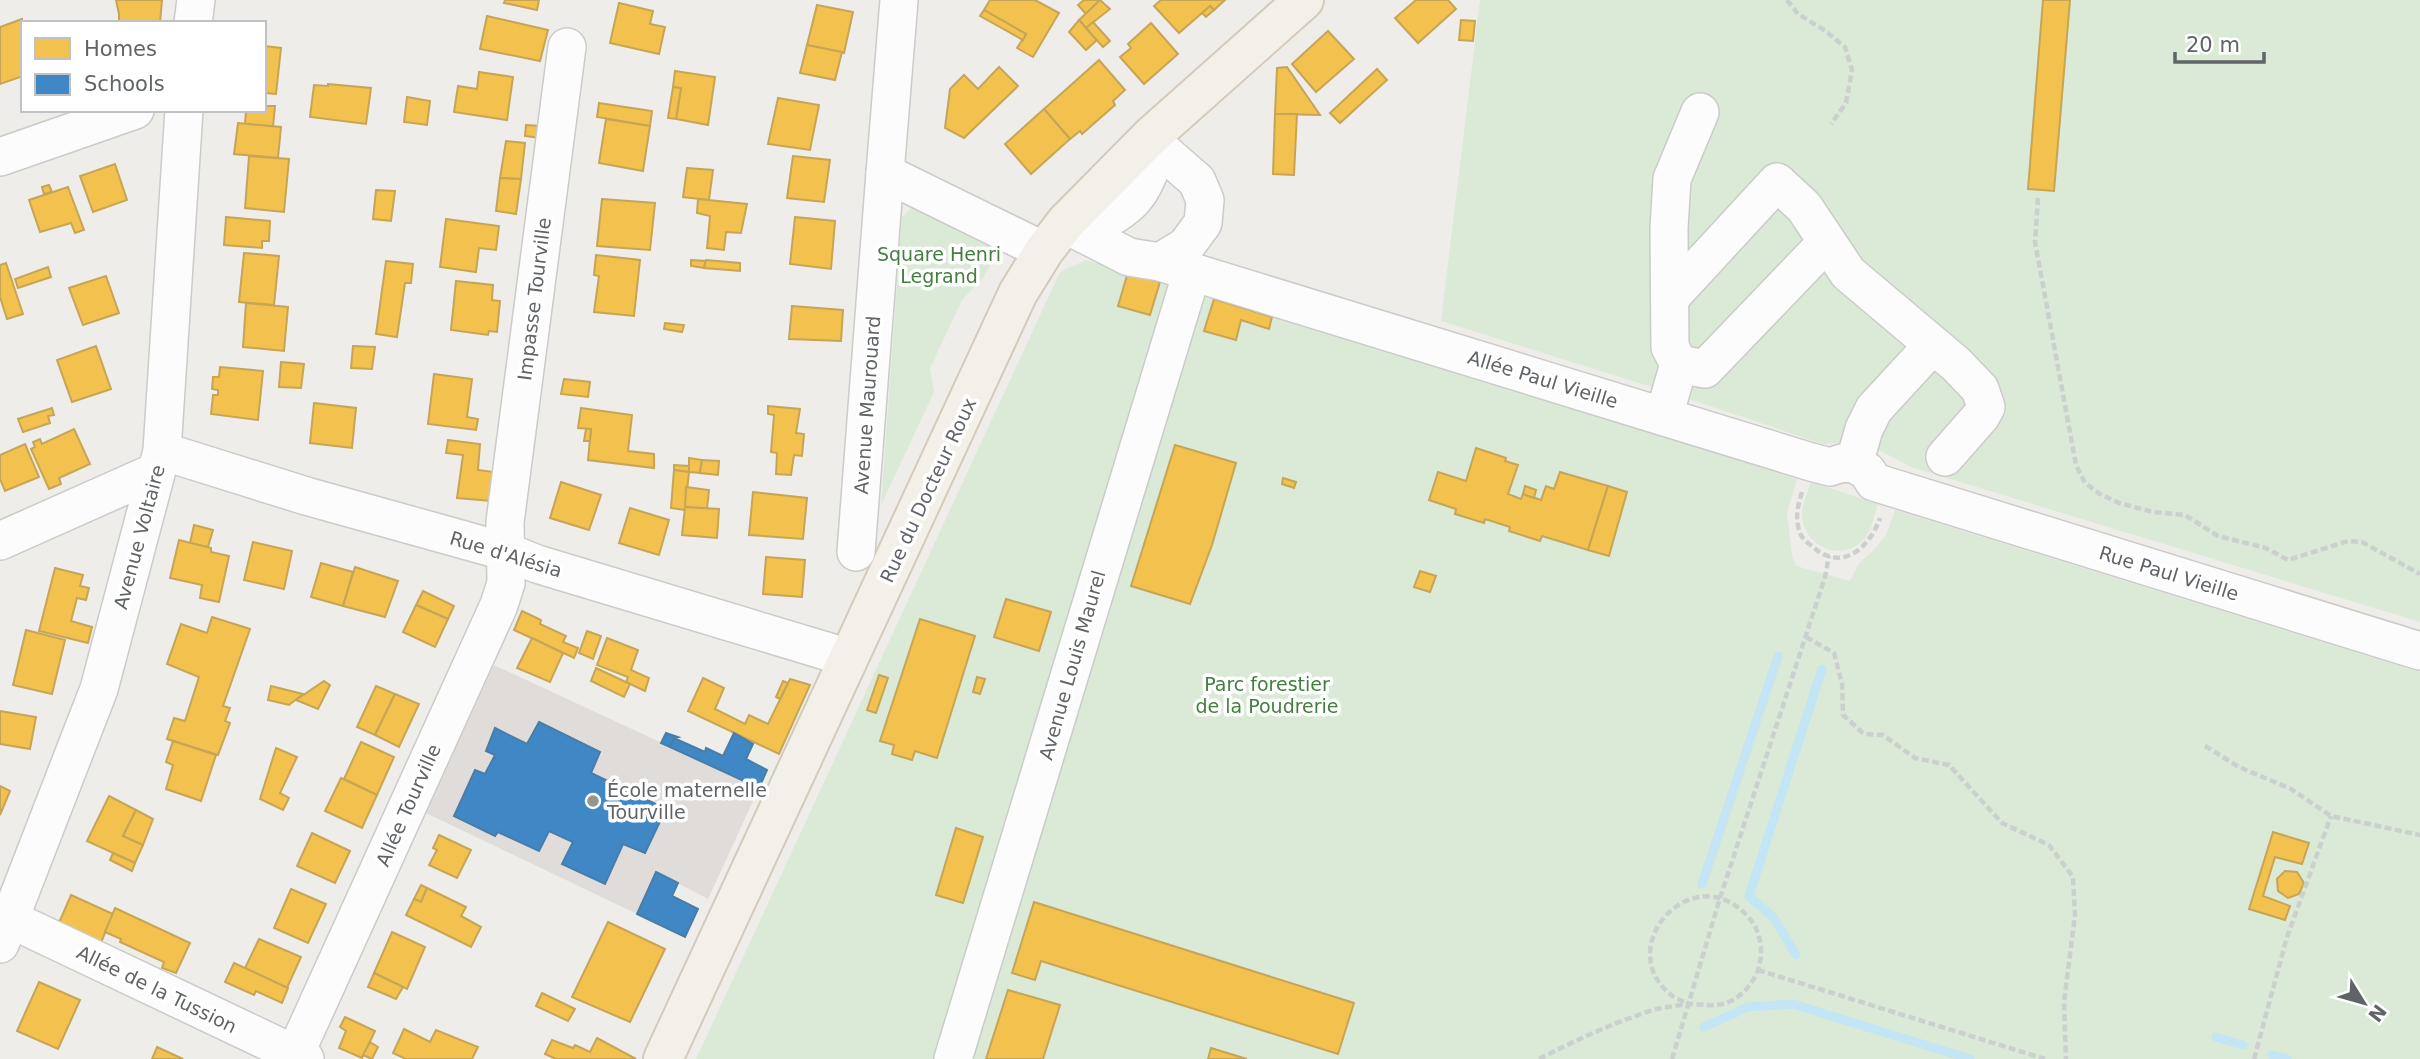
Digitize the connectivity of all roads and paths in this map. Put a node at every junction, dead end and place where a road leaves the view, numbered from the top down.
1 (196, 0) edge
2 (899, 0) edge
3 (1304, 0) edge
4 (1787, 0) edge
5 (193, 21) edge
6 (567, 47) dead end
7 (129, 112) edge
8 (184, 112) edge
9 (1700, 112) dead end
10 (1831, 124) dead end
11 (1154, 142) junction
12 (0, 156) edge
13 (885, 173) junction
14 (2038, 198) dead end
15 (1064, 235) junction
16 (1826, 243) junction
17 (1176, 267) junction
18 (1670, 298) junction
19 (1932, 346) junction
20 (1679, 364) junction
21 (1664, 416) junction
22 (1945, 457) dead end
23 (158, 462) junction
24 (1811, 462) junction
25 (1854, 464) junction
26 (1905, 492) junction
27 (0, 541) edge
28 (507, 552) junction
29 (856, 552) dead end
30 (1829, 556) junction
31 (2420, 574) edge
32 (1806, 637) junction
33 (2420, 651) edge
34 (849, 658) junction
35 (2205, 746) dead end
36 (2331, 817) junction
37 (2420, 835) edge
38 (1720, 898) junction
39 (5, 932) edge
40 (1758, 970) junction
41 (1689, 1004) junction
42 (300, 1057) edge
43 (663, 1059) edge
44 (953, 1059) edge
45 (1539, 1059) edge
46 (1672, 1059) edge
47 (2045, 1059) edge
48 (2066, 1059) edge
49 (2254, 1059) edge

1 - 5 street
2 - 13 street, Avenue Maurouard
3 - 11 main road, Rue du Docteur Roux
4 - 10 path
6 - 28 street, Impasse Tourville
7 - 12 street
8 - 23 street, Avenue Voltaire
9 - 18 street
11 - 15 main road, Rue du Docteur Roux
11 - 17 street
13 - 15 street
13 - 29 street, Avenue Maurouard
14 - 31 path
15 - 17 street
15 - 34 main road, Rue du Docteur Roux
16 - 18 street
16 - 19 street
16 - 20 street
17 - 21 street, Allée Paul Vieille
17 - 44 street, Avenue Louis Maurel
18 - 20 street
19 - 22 street
19 - 25 street
20 - 21 street
21 - 24 street, Allée Paul Vieille
23 - 27 street
23 - 28 street, Rue d'Alésia
23 - 39 street, Avenue Voltaire
24 - 25 street, Allée Paul Vieille
24 - 30 path
25 - 26 street
26 - 30 path
26 - 33 street, Rue Paul Vieille
28 - 34 street, Rue d'Alésia
28 - 42 street, Allée Tourville
30 - 32 path
32 - 38 path
32 - 48 path
34 - 43 main road, Rue du Docteur Roux
35 - 36 path
36 - 37 path
36 - 49 path
38 - 40 path
38 - 41 path
38 - 41 path
39 - 42 street, Allée de la Tussion
40 - 41 path
40 - 47 path
41 - 45 path
41 - 46 path

